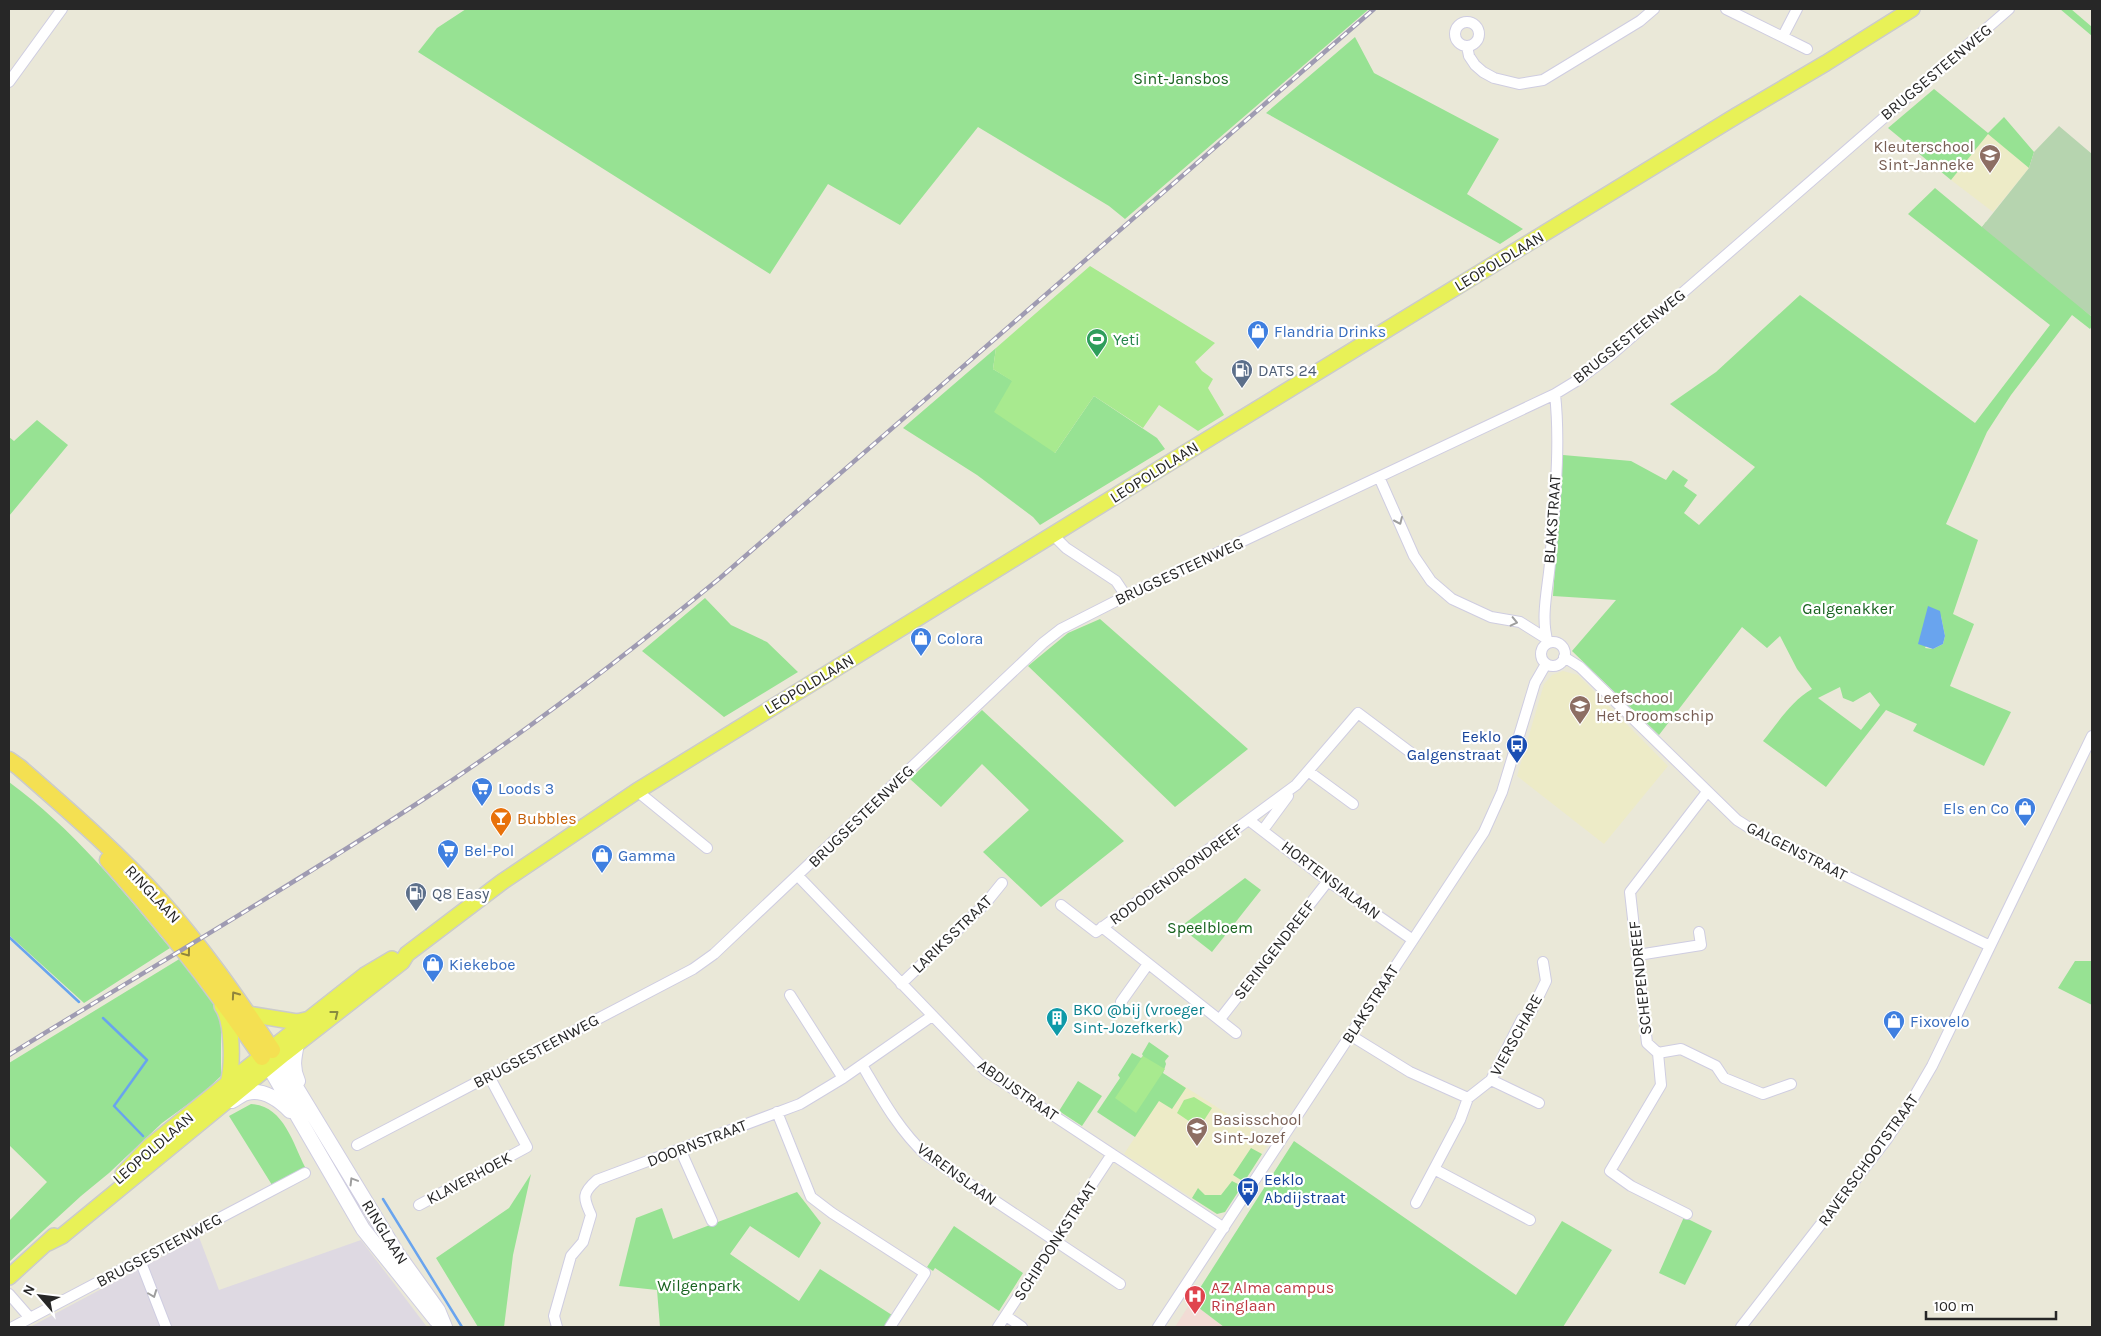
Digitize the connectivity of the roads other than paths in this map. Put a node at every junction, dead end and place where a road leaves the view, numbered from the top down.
1 (62, 9) edge
2 (1654, 9) edge
3 (1726, 9) edge
4 (1797, 9) edge
5 (1912, 9) edge
6 (2009, 9) edge
7 (1784, 36) junction
8 (1467, 46) dead end
9 (1807, 49) dead end
10 (9, 82) edge
11 (1555, 394) junction
12 (1379, 477) junction
13 (1053, 535) junction
14 (1126, 596) junction
15 (1548, 641) junction
16 (1564, 657) junction
17 (1546, 664) junction
18 (2092, 736) edge
19 (1410, 752) dead end
20 (9, 760) edge
21 (9, 771) edge
22 (1308, 771) junction
23 (1296, 786) junction
24 (637, 791) junction
25 (1707, 792) junction
26 (1354, 804) dead end
27 (1250, 821) junction
28 (1263, 830) junction
29 (707, 848) dead end
30 (798, 876) junction
31 (1328, 881) junction
32 (1002, 883) dead end
33 (1061, 905) dead end
34 (1102, 927) junction
35 (1699, 932) dead end
36 (1413, 940) junction
37 (1990, 946) junction
38 (407, 954) junction
39 (1638, 955) junction
40 (1543, 962) dead end
41 (1148, 964) junction
42 (901, 984) junction
43 (217, 992) junction
44 (790, 995) dead end
45 (1121, 1002) dead end
46 (248, 1014) junction
47 (932, 1016) junction
48 (310, 1019) junction
49 (1220, 1019) junction
50 (1236, 1033) dead end
51 (1350, 1035) junction
52 (297, 1044) junction
53 (1658, 1054) junction
54 (270, 1058) junction
55 (862, 1065) junction
56 (489, 1076) junction
57 (843, 1078) junction
58 (1492, 1080) junction
59 (228, 1083) junction
60 (1791, 1084) dead end
61 (301, 1094) junction
62 (1468, 1098) junction
63 (1539, 1103) dead end
64 (224, 1104) junction
65 (777, 1112) junction
66 (302, 1125) junction
67 (358, 1145) dead end
68 (680, 1149) junction
69 (1112, 1154) junction
70 (1434, 1169) junction
71 (305, 1173) dead end
72 (1416, 1203) dead end
73 (419, 1205) dead end
74 (1687, 1214) dead end
75 (1530, 1220) dead end
76 (712, 1221) dead end
77 (1224, 1228) junction
78 (1054, 1242) junction
79 (48, 1243) junction
80 (140, 1260) junction
81 (9, 1277) edge
82 (1120, 1284) dead end
83 (9, 1294) edge
84 (1006, 1316) junction
85 (30, 1318) junction
86 (12, 1327) edge
87 (166, 1327) edge
88 (444, 1327) edge
89 (557, 1327) edge
90 (890, 1327) edge
91 (998, 1327) edge
92 (1022, 1327) edge
93 (1158, 1327) edge
94 (1741, 1327) edge

1 - 10 street
2 - 8 street
3 - 7 street
4 - 7 street
5 - 13 main road, LEOPOLDLAAN
6 - 11 street, BRUGSESTEENWEG
7 - 9 street
11 - 12 street, BRUGSESTEENWEG
11 - 15 street, BLAKSTRAAT
12 - 14 street, BRUGSESTEENWEG
12 -> 15 street
13 - 14 street
13 - 24 main road, LEOPOLDLAAN
14 - 30 street, BRUGSESTEENWEG
15 - 16 street
15 - 17 street
16 - 17 street
16 - 25 street, GALGENSTRAAT
17 - 36 street, BLAKSTRAAT
18 - 37 street, RAVERSCHOOTSTRAAT
19 - 22 street
46 -> 20 highway, RINGLAAN
21 -> 43 highway, RINGLAAN
22 - 23 street
22 - 26 street
23 - 27 street, RODODENDRONDREEF
23 - 28 street
24 - 29 street
24 - 38 main road, LEOPOLDLAAN
25 - 37 street, GALGENSTRAAT
25 - 39 street, SCHEPENDREEF
27 - 28 street, HORTENSIALAAN
27 - 34 street, RODODENDRONDREEF
28 - 31 street, HORTENSIALAAN
30 - 42 street, ABDIJSTRAAT
30 - 56 street, BRUGSESTEENWEG
31 - 36 street, HORTENSIALAAN
31 - 49 street, SERINGENDREEF
32 - 42 street, LARIKSSTRAAT
33 - 34 street
34 - 41 street
35 - 39 street
36 - 51 street, BLAKSTRAAT
37 - 94 street, RAVERSCHOOTSTRAAT
38 - 48 main road, LEOPOLDLAAN
52 -> 38 main road, LEOPOLDLAAN
39 - 53 street, SCHEPENDREEF
40 - 58 street, VIERSCHARE
41 - 45 street
41 - 49 street
42 - 47 street, ABDIJSTRAAT
43 - 54 highway, RINGLAAN
43 - 59 main road
44 - 57 street
46 - 48 main road
46 - 54 highway, RINGLAAN
47 - 55 street, DOORNSTRAAT
47 - 69 street, ABDIJSTRAAT
48 - 54 main road, LEOPOLDLAAN
49 - 50 street
51 - 62 street
51 - 77 street, BLAKSTRAAT
52 - 54 main road, LEOPOLDLAAN
52 - 61 main road
53 - 60 street
53 - 74 street, SCHEPENDREEF
54 - 59 main road, LEOPOLDLAAN
54 - 61 main road, RINGLAAN
54 - 64 main road, LEOPOLDLAAN
54 - 66 main road, RINGLAAN
55 - 57 street, DOORNSTRAAT
55 - 78 street, VARENSLAAN
56 - 67 street, BRUGSESTEENWEG
56 - 73 street, KLAVERHOEK
57 - 65 street, DOORNSTRAAT
58 - 62 street, VIERSCHARE
58 - 63 street
59 - 79 main road, LEOPOLDLAAN
88 -> 61 main road, RINGLAAN
62 - 70 street
64 - 66 main road
64 - 79 main road, LEOPOLDLAAN
65 - 68 street, DOORNSTRAAT
65 - 90 street
66 - 88 main road, RINGLAAN
68 - 76 street
68 - 89 street, DOORNSTRAAT
69 - 77 street, ABDIJSTRAAT
69 - 78 street, SCHIPDONKSTRAAT
70 - 72 street
70 - 75 street
71 - 80 street, BRUGSESTEENWEG
77 - 93 street, BLAKSTRAAT
78 - 82 street, VARENSLAAN
78 - 84 street, SCHIPDONKSTRAAT
79 - 81 main road, LEOPOLDLAAN
80 - 85 street, BRUGSESTEENWEG
80 -> 87 street
83 - 85 street
84 - 91 street, SCHIPDONKSTRAAT
84 - 92 street
85 - 86 street, BRUGSESTEENWEG

